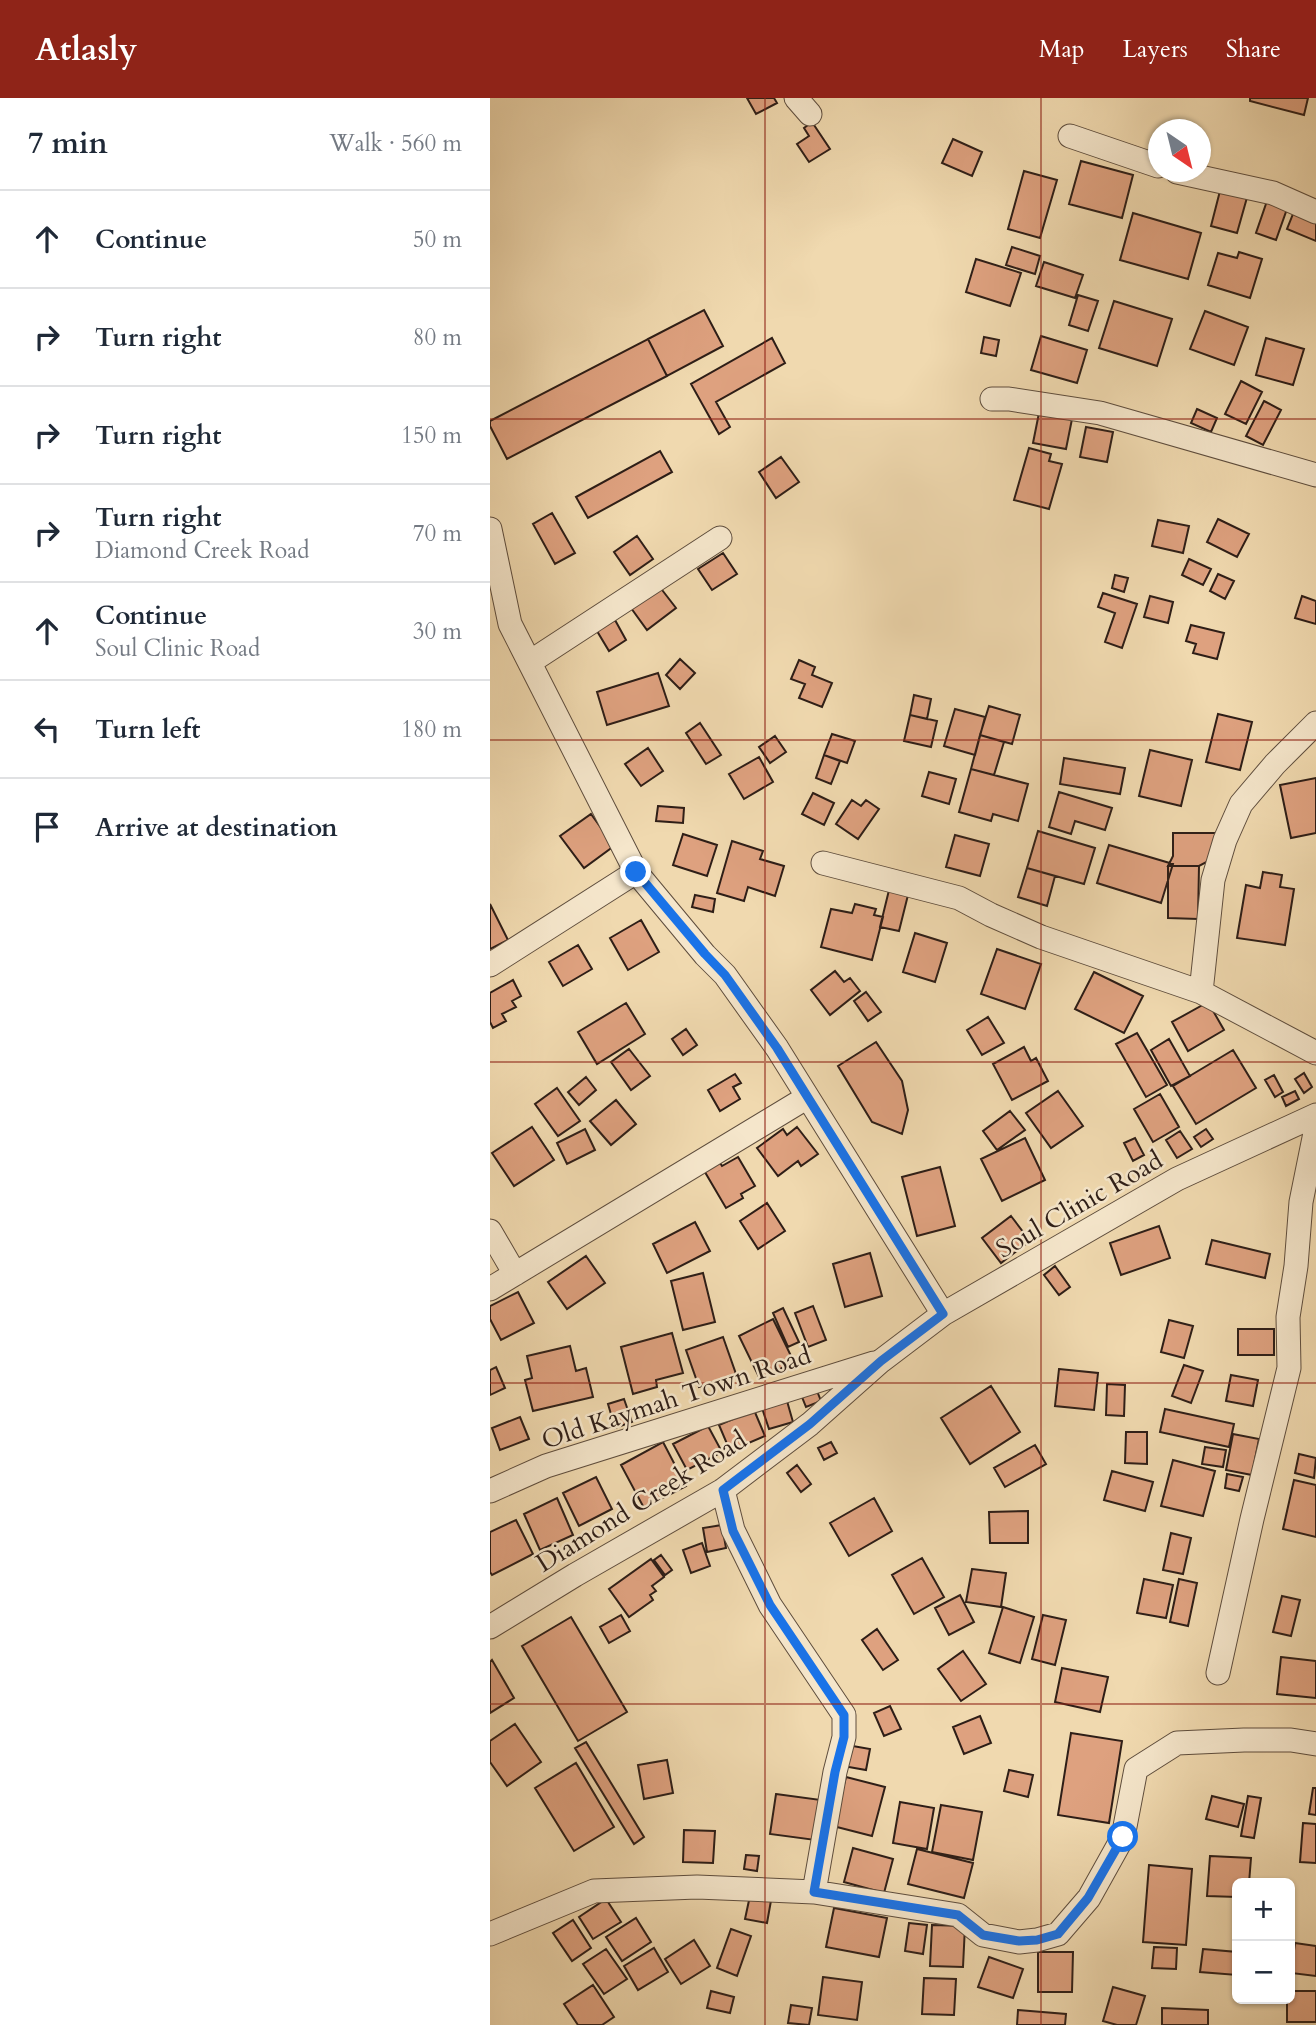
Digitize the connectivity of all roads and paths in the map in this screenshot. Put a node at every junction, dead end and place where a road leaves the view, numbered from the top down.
1 (1070, 136) dead end
2 (1148, 163) edge
3 (1211, 180) edge
4 (1316, 212) edge
5 (992, 399) dead end
6 (1316, 475) edge
7 (490, 529) edge
8 (720, 538) dead end
9 (530, 662) junction
10 (1316, 723) edge
11 (823, 863) dead end
12 (636, 872) junction
13 (490, 965) edge
14 (1201, 992) junction
15 (1316, 1053) edge
16 (806, 1098) junction
17 (1316, 1115) edge
18 (1316, 1128) edge
19 (490, 1231) edge
20 (515, 1274) junction
21 (490, 1289) edge
22 (943, 1314) junction
23 (881, 1361) junction
24 (723, 1490) junction
25 (490, 1491) edge
26 (490, 1627) edge
27 (1218, 1674) dead end
28 (1316, 1744) edge
29 (814, 1892) junction
30 (490, 1934) edge

1 - 2 street
3 - 4 street
5 - 6 street
7 - 9 street
8 - 9 street
9 - 12 street
10 - 14 street
11 - 14 street
12 - 13 street
12 - 16 street
14 - 15 street
16 - 20 street
16 - 22 street
17 - 22 street, Soul Clinic Road
18 - 27 street
19 - 20 street
20 - 21 street
22 - 23 street, Soul Clinic Road
23 - 24 street, Diamond Creek Road
23 - 25 street, Old Kaymah Town Road
24 - 26 street, Diamond Creek Road
24 - 29 street
28 - 29 street
29 - 30 street

